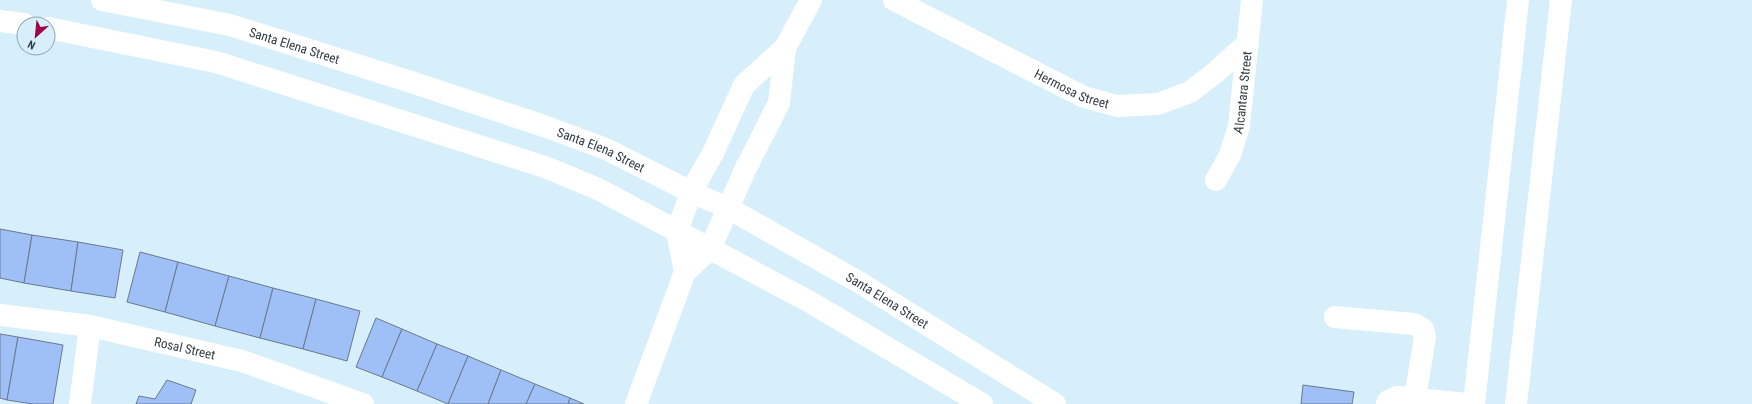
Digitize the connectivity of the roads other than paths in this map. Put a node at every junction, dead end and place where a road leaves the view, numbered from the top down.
1 (102, 0) edge
2 (810, 0) edge
3 (894, 0) edge
4 (1252, 0) edge
5 (1518, 0) edge
6 (1561, 0) edge
7 (0, 21) edge
8 (16, 23) edge
9 (56, 30) edge
10 (1248, 43) junction
11 (785, 48) junction
12 (1216, 180) dead end
13 (691, 192) junction
14 (728, 208) junction
15 (677, 232) junction
16 (710, 249) junction
17 (685, 272) junction
18 (0, 315) edge
19 (1335, 317) dead end
20 (90, 326) junction
21 (1414, 402) edge
22 (80, 404) edge
23 (363, 404) edge
24 (636, 404) edge
25 (982, 404) edge
26 (1055, 404) edge
27 (1387, 404) edge
28 (1467, 404) edge
29 (1474, 404) edge
30 (1516, 404) edge

1 - 13 street, Santa Elena Street
2 - 11 street
3 - 10 street, Hermosa Street
4 - 10 street, Alcantara Street
5 - 29 street
6 - 30 street
7 - 8 street
9 - 15 street
10 - 12 street, Alcantara Street
11 - 13 street
11 - 14 street
13 - 14 street, Santa Elena Street
13 - 15 street
14 - 16 street
14 - 26 street, Santa Elena Street
15 - 16 street
15 - 17 street
16 - 17 street
16 - 25 street
17 - 24 street
18 - 20 street, Rosal Street
19 - 21 street
20 - 22 street
20 - 23 street, Rosal Street
21 - 27 street
21 - 28 street

